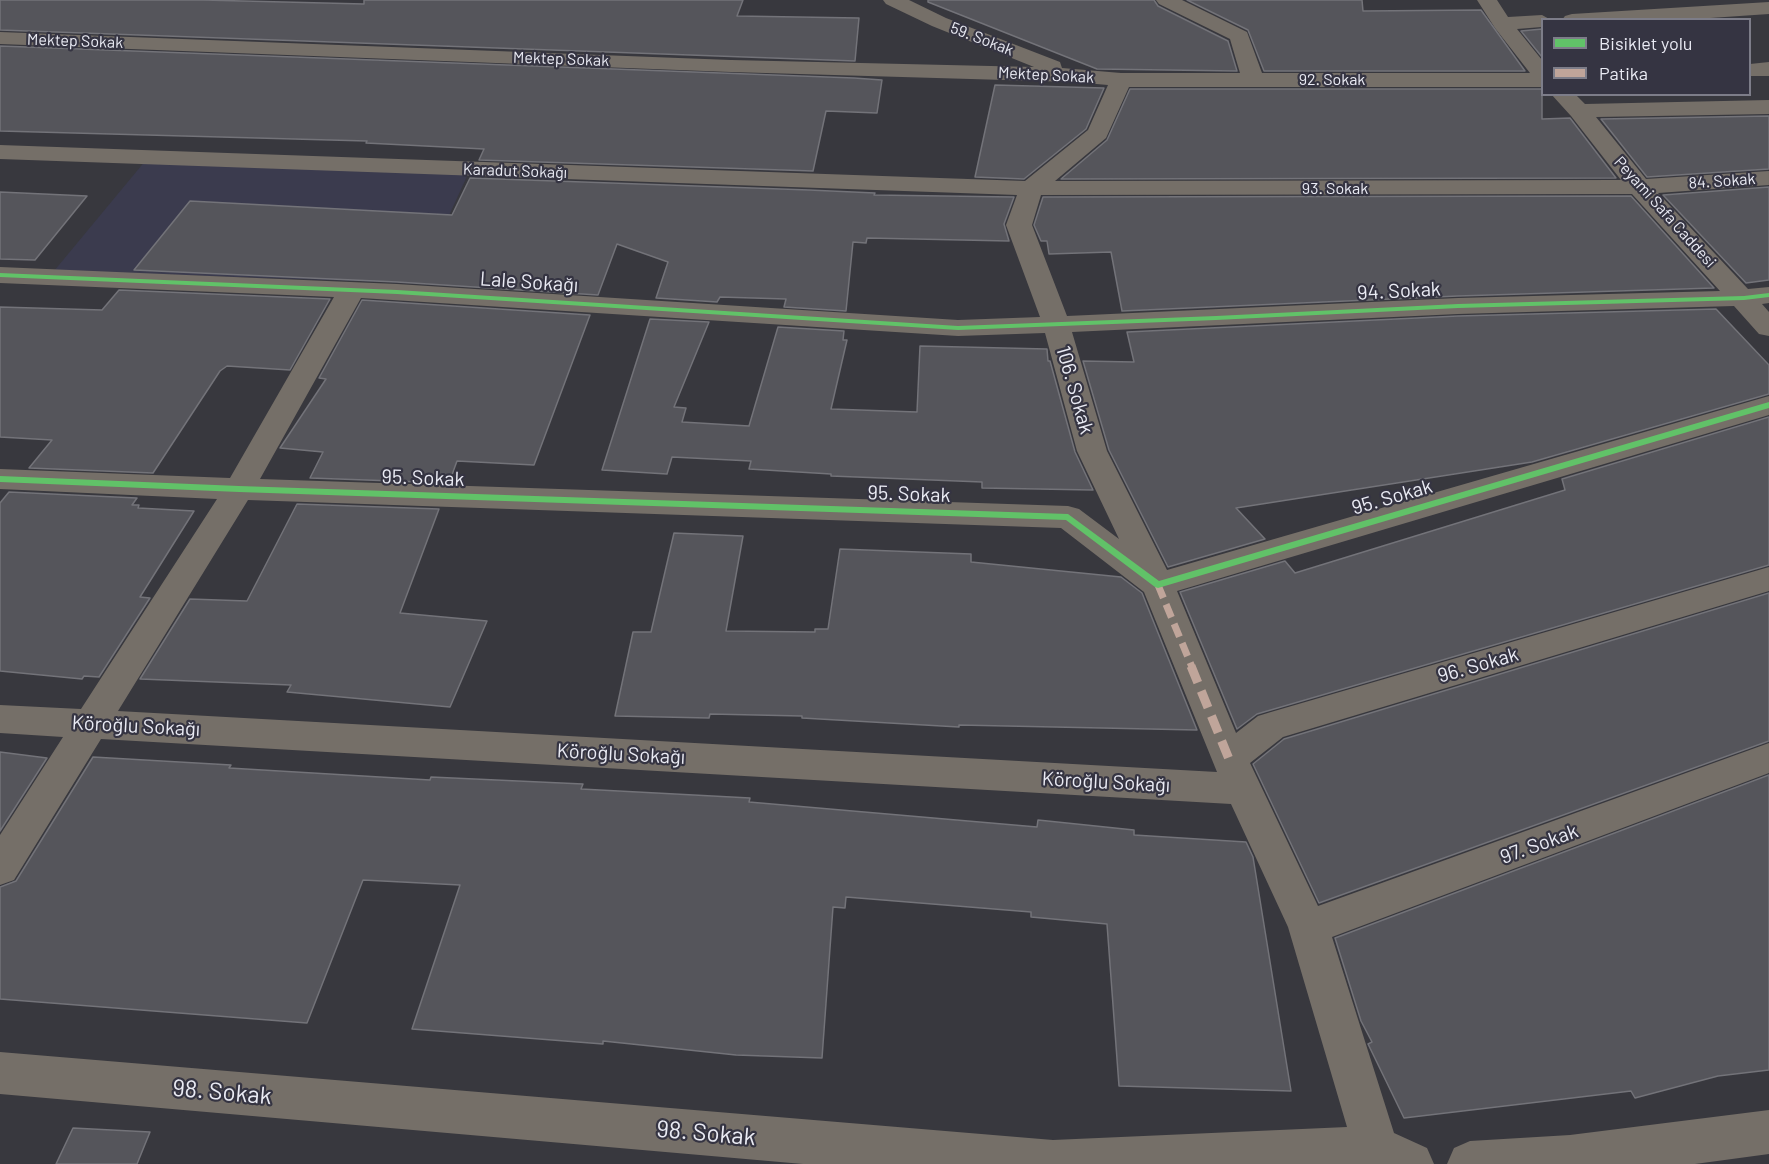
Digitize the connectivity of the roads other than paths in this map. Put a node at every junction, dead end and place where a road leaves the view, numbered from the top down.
1 (893, 0) edge
2 (1166, 0) edge
3 (1487, 0) edge
4 (1769, 8) edge
5 (1605, 18) edge
6 (1541, 21) edge
7 (1502, 24) junction
8 (0, 38) edge
9 (1769, 69) edge
10 (1751, 70) edge
11 (1541, 73) edge
12 (1073, 75) junction
13 (1121, 80) junction
14 (1253, 80) junction
15 (1541, 80) edge
16 (1571, 103) edge
17 (1769, 107) edge
18 (0, 152) edge
19 (1769, 178) edge
20 (1639, 187) junction
21 (1031, 188) junction
22 (0, 275) edge
23 (352, 290) junction
24 (1756, 296) edge
25 (1056, 323) junction
26 (1769, 327) edge
27 (1769, 405) edge
28 (0, 479) edge
29 (238, 489) junction
30 (1769, 579) edge
31 (1158, 585) junction
32 (0, 719) edge
33 (93, 724) junction
34 (1769, 758) edge
35 (1235, 774) junction
36 (0, 868) edge
37 (1308, 927) junction
38 (0, 1073) edge
39 (1769, 1132) edge
40 (1393, 1156) edge
41 (1470, 1164) edge

1 - 12 street, 59. Sokak
2 - 14 street
3 - 7 street
4 - 5 street
6 - 7 street
7 - 11 street
8 - 12 street, Mektep Sokak
9 - 10 street
12 - 13 street, Mektep Sokak
13 - 14 street, 92. Sokak
13 - 21 street
14 - 15 street, 92. Sokak
16 - 17 street
16 - 20 street, Peyami Safa Caddesi
18 - 21 street, Karadut Sokağı
19 - 20 street, 84. Sokak
20 - 21 street, 93. Sokak
20 - 24 street, Peyami Safa Caddesi
21 - 25 street, 106. Sokak
22 - 23 street, Lale Sokağı
23 - 25 street, Lale Sokağı
23 - 29 street
24 - 25 street, 94. Sokak
24 - 26 street, Peyami Safa Caddesi
25 - 31 street, 106. Sokak
27 - 31 street, 95. Sokak
28 - 29 street, 95. Sokak
29 - 31 street, 95. Sokak
29 - 33 street
30 - 35 street, 96. Sokak
31 - 35 street, 106. Sokak
32 - 33 street, Köroğlu Sokağı
33 - 35 street, Köroğlu Sokağı
33 - 36 street
34 - 37 street, 97. Sokak
35 - 37 street, 106. Sokak
37 - 40 street, 106. Sokak
38 - 40 street, 98. Sokak
39 - 41 street

